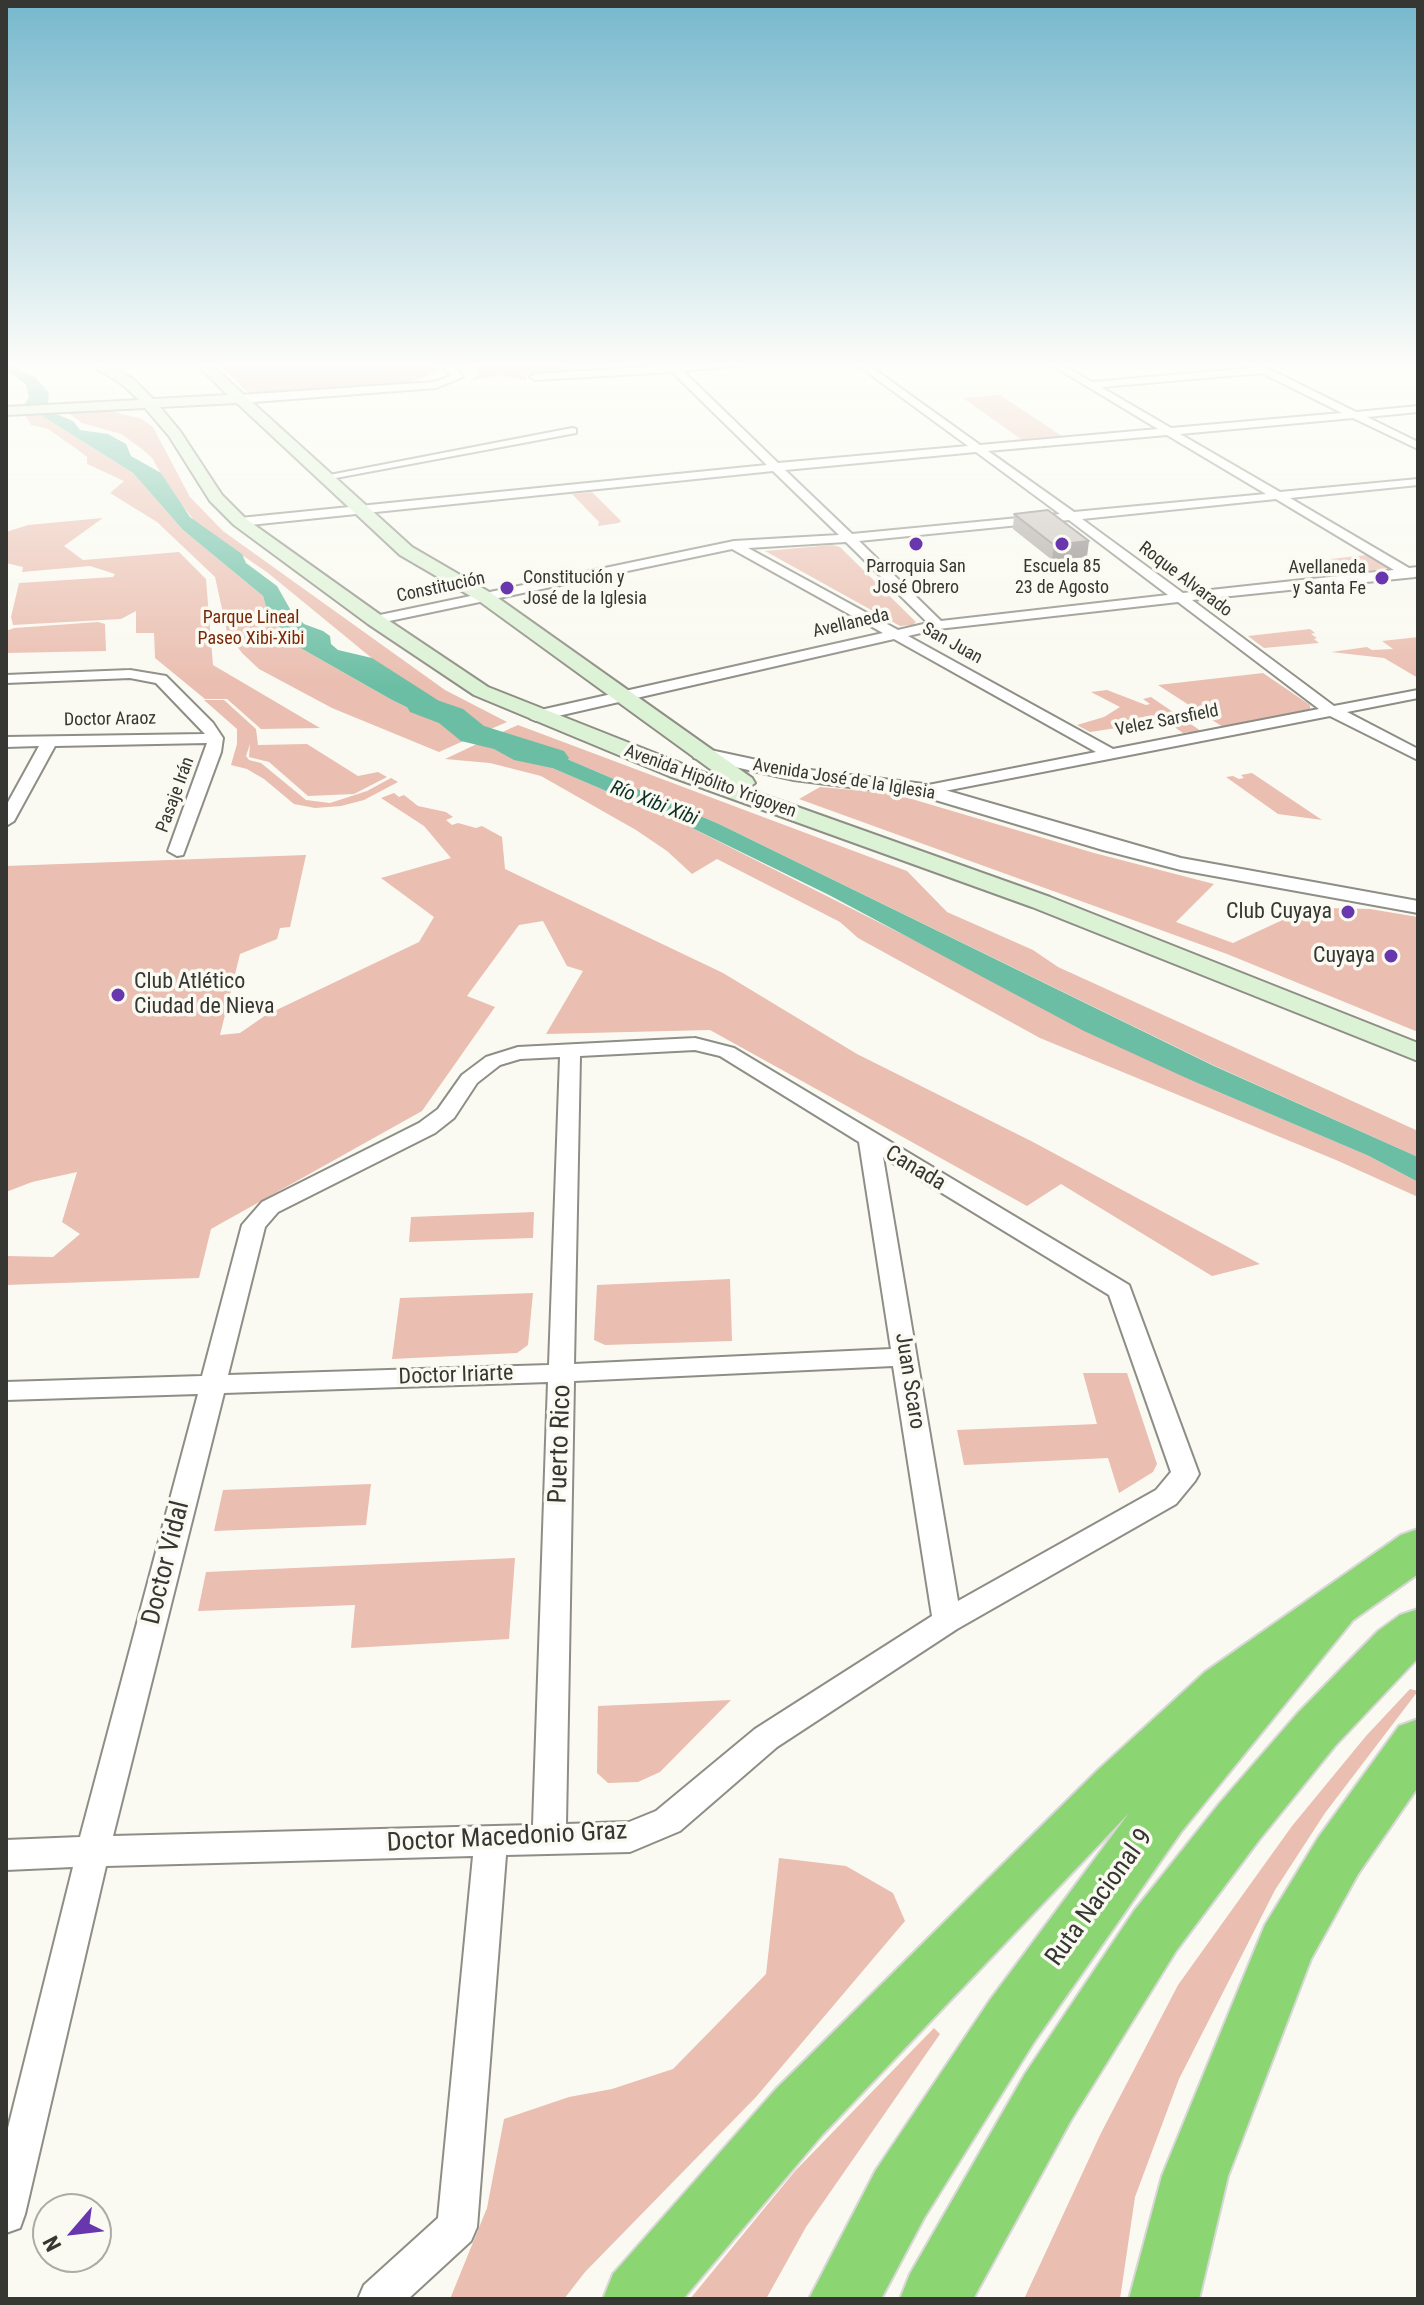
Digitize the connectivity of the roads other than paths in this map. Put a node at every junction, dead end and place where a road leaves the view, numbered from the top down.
1 (198, 472) edge
2 (319, 472) edge
3 (354, 472) edge
4 (732, 472) edge
5 (781, 472) edge
6 (1009, 472) edge
7 (1236, 472) edge
8 (325, 477) junction
9 (1418, 482) edge
10 (1273, 494) junction
11 (358, 510) junction
12 (1071, 516) junction
13 (240, 522) junction
14 (849, 538) junction
15 (734, 545) junction
16 (1415, 574) edge
17 (485, 597) junction
18 (1178, 598) junction
19 (375, 620) junction
20 (938, 625) junction
21 (897, 634) junction
22 (6, 679) edge
23 (1418, 694) edge
24 (621, 697) junction
25 (1329, 709) junction
26 (536, 716) junction
27 (676, 736) junction
28 (215, 738) junction
29 (50, 741) junction
30 (6, 742) edge
31 (621, 749) junction
32 (1109, 753) junction
33 (701, 754) junction
34 (1418, 755) edge
35 (677, 771) junction
36 (794, 774) junction
37 (739, 780) junction
38 (924, 790) junction
39 (783, 808) junction
40 (8, 813) edge
41 (177, 851) dead end
42 (1418, 907) edge
43 (570, 1050) junction
44 (518, 1053) joint
45 (1418, 1053) edge
46 (870, 1142) junction
47 (905, 1357) junction
48 (563, 1373) junction
49 (213, 1384) junction
50 (6, 1391) edge
51 (1185, 1474) joint
52 (1418, 1548) edge
53 (1335, 1606) junction
54 (947, 1621) junction
55 (1418, 1630) edge
56 (1418, 1742) edge
57 (549, 1838) junction
58 (491, 1841) junction
59 (93, 1851) junction
60 (6, 1855) edge
61 (6, 2214) edge
62 (378, 2299) edge
63 (638, 2299) edge
64 (844, 2299) edge
65 (935, 2299) edge
66 (1164, 2299) edge

1 - 13 main road, Avenida Hipólito Yrigoyen
2 - 8 main road, Avenida José de la Iglesia
3 - 8 street
4 - 11 street
5 - 14 street
6 - 12 street, Roque Alvarado
7 - 10 street
8 - 11 main road, Avenida José de la Iglesia
9 - 10 street, Constitución
10 - 12 street, Constitución
10 - 16 street
11 - 13 street
11 - 17 main road, Avenida José de la Iglesia
12 - 14 street, Constitución
12 - 18 street, Roque Alvarado
13 - 19 main road, Avenida Hipólito Yrigoyen
14 - 15 street, Constitución
14 - 20 street
15 - 17 street, Constitución
15 - 21 street, San Juan
16 - 18 street, Avellaneda
17 - 19 street, Constitución
17 - 24 main road, Avenida José de la Iglesia
18 - 20 street, Avellaneda
18 - 25 street, Roque Alvarado
19 - 26 main road, Avenida Hipólito Yrigoyen
20 - 21 street, Avellaneda
21 - 24 street, Avellaneda
21 - 32 street, San Juan
22 - 28 street, Pasaje Irán
23 - 25 street, Velez Sarsfield
24 - 26 street, Avellaneda
24 - 27 main road, Avenida José de la Iglesia
25 - 32 street, Velez Sarsfield
25 - 34 street, Roque Alvarado
26 - 31 main road, Avenida Hipólito Yrigoyen
27 - 31 main road
27 - 33 main road, Avenida José de la Iglesia
28 - 29 street, Doctor Araoz
28 - 41 street, Pasaje Irán
29 - 30 street, Doctor Araoz
29 - 40 street
31 - 35 main road, Avenida Hipólito Yrigoyen
32 - 38 street, Velez Sarsfield
33 - 36 street, Avenida José de la Iglesia
33 - 37 main road
35 - 37 street
35 - 39 main road, Avenida Hipólito Yrigoyen
36 - 37 street
36 - 38 street, Avenida José de la Iglesia
37 - 39 main road
38 - 42 street, Avenida José de la Iglesia
39 - 45 main road, Avenida Hipólito Yrigoyen
43 - 44 street, Canada
43 - 46 street, Canada
43 - 48 street, Puerto Rico
44 - 49 street, Doctor Vidal
46 - 47 street, Juan Scaro
46 - 51 street, Canada
47 - 48 street, Doctor Iriarte
47 - 54 street, Juan Scaro
48 - 49 street, Doctor Iriarte
48 - 57 street, Puerto Rico
49 - 50 street, Doctor Iriarte
49 - 59 street, Doctor Vidal
51 - 54 street, Doctor Macedonio Graz
52 - 53 highway, Ruta Nacional 9
53 - 63 highway
53 - 64 highway, Ruta Nacional 9
54 - 57 street, Doctor Macedonio Graz
55 - 65 highway
56 - 66 highway
57 - 58 street, Doctor Macedonio Graz
58 - 59 street, Doctor Macedonio Graz
58 - 62 street
59 - 60 street, Doctor Macedonio Graz
59 - 61 street, Doctor Vidal

